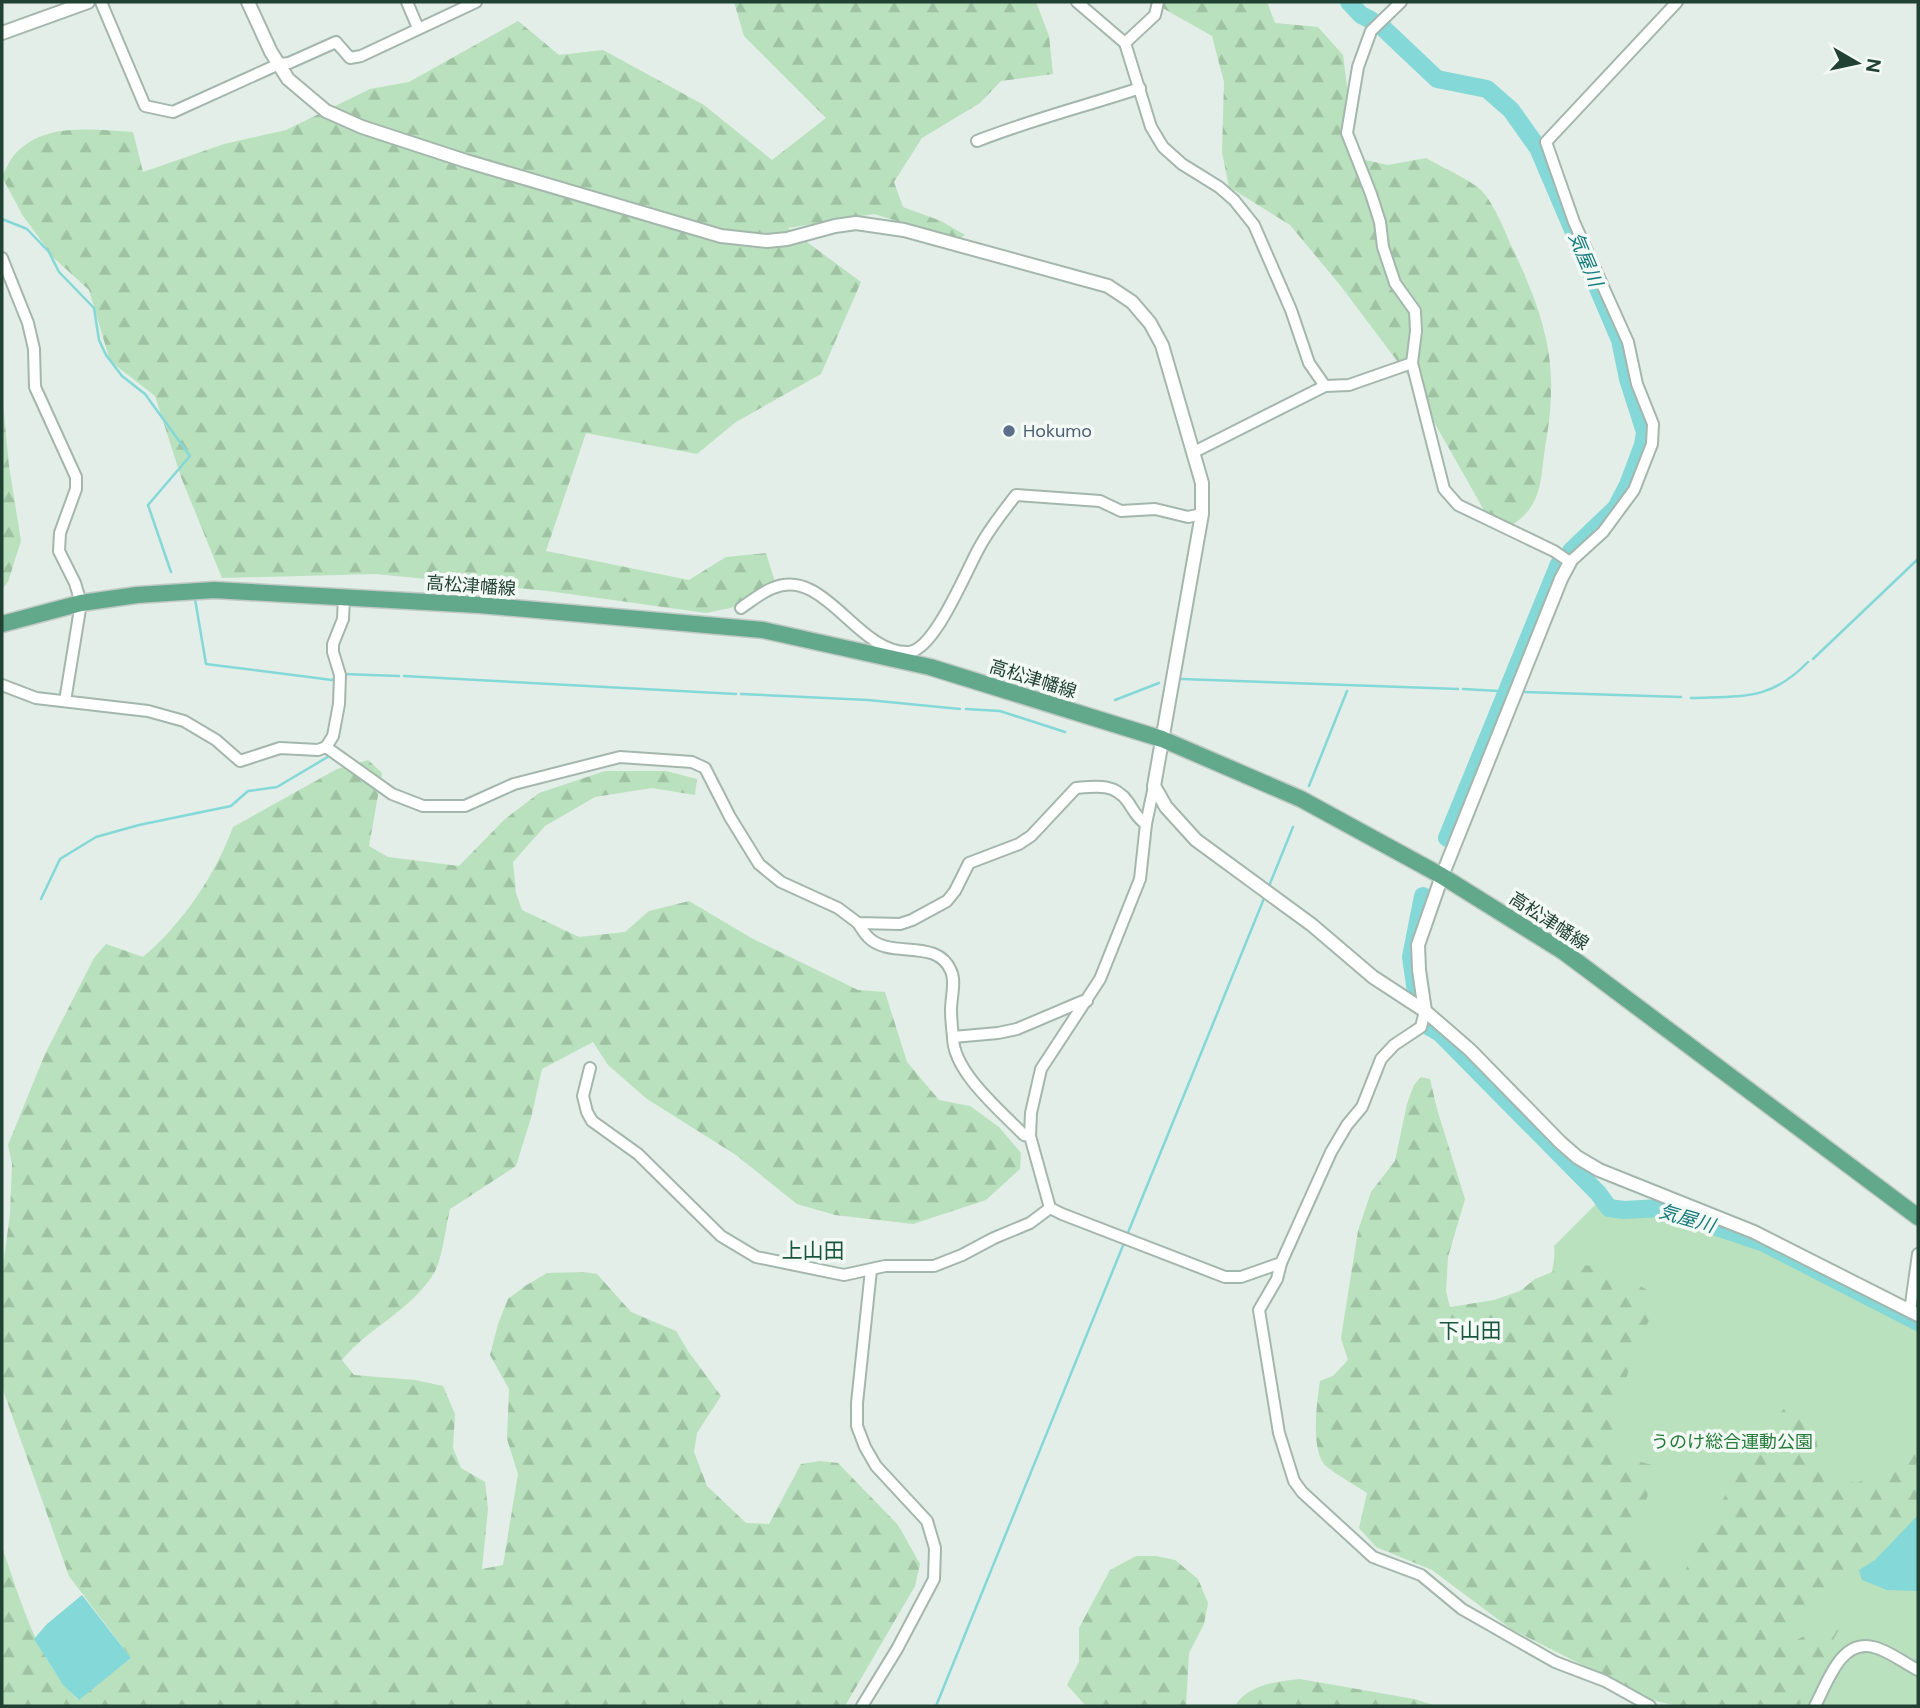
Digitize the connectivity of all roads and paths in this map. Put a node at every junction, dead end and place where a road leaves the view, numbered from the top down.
1 (88, 2) edge
2 (101, 2) edge
3 (248, 2) edge
4 (407, 2) edge
5 (476, 2) edge
6 (1077, 2) edge
7 (1158, 2) edge
8 (1401, 2) edge
9 (1677, 2) edge
10 (418, 28) junction
11 (2, 33) edge
12 (1125, 43) junction
13 (279, 64) junction
14 (1140, 88) junction
15 (977, 141) dead end
16 (2, 258) edge
17 (1412, 363) junction
18 (1325, 386) junction
19 (1194, 452) junction
20 (1202, 514) junction
21 (1570, 562) junction
22 (344, 597) junction
23 (80, 603) junction
24 (741, 608) dead end
25 (2, 624) edge
26 (861, 631) junction
27 (857, 650) junction
28 (2, 685) edge
29 (65, 701) junction
30 (1162, 739) junction
31 (326, 747) junction
32 (1154, 786) junction
33 (1146, 824) junction
34 (1442, 876) junction
35 (858, 923) junction
36 (1087, 1001) junction
37 (1425, 1011) junction
38 (953, 1037) junction
39 (590, 1068) dead end
40 (1030, 1136) junction
41 (1050, 1208) junction
42 (1917, 1214) edge
43 (1918, 1254) edge
44 (1281, 1263) junction
45 (871, 1270) junction
46 (1914, 1313) edge
47 (1918, 1670) edge
48 (862, 1706) edge
49 (1650, 1706) edge
50 (1815, 1706) edge

1 - 11 street
2 - 13 street
3 - 13 street
4 - 10 street
5 - 10 street
6 - 12 street
7 - 12 street
8 - 17 street
9 - 21 street
10 - 13 street
12 - 14 street
13 - 19 street
14 - 15 street
14 - 18 street
16 - 23 street
17 - 18 street
17 - 21 street
18 - 19 street
19 - 20 street
20 - 26 street
20 - 30 street
21 - 34 street
22 - 23 main road, 高松津幡線
22 - 27 main road, 高松津幡線
22 - 31 street
23 - 25 main road, 高松津幡線
23 - 29 street
24 - 26 street
26 - 27 street
27 - 30 main road, 高松津幡線
28 - 29 street
29 - 31 street
30 - 32 street
30 - 34 main road, 高松津幡線
31 - 35 street
32 - 33 street
32 - 37 street
33 - 35 street
33 - 36 street
34 - 37 street
34 - 42 main road, 高松津幡線
35 - 38 street
36 - 38 street
36 - 40 street
37 - 44 street
37 - 46 street
38 - 40 street
39 - 45 street
40 - 41 street
41 - 44 street
41 - 45 street
43 - 46 street
44 - 49 street
45 - 48 street
47 - 50 street

